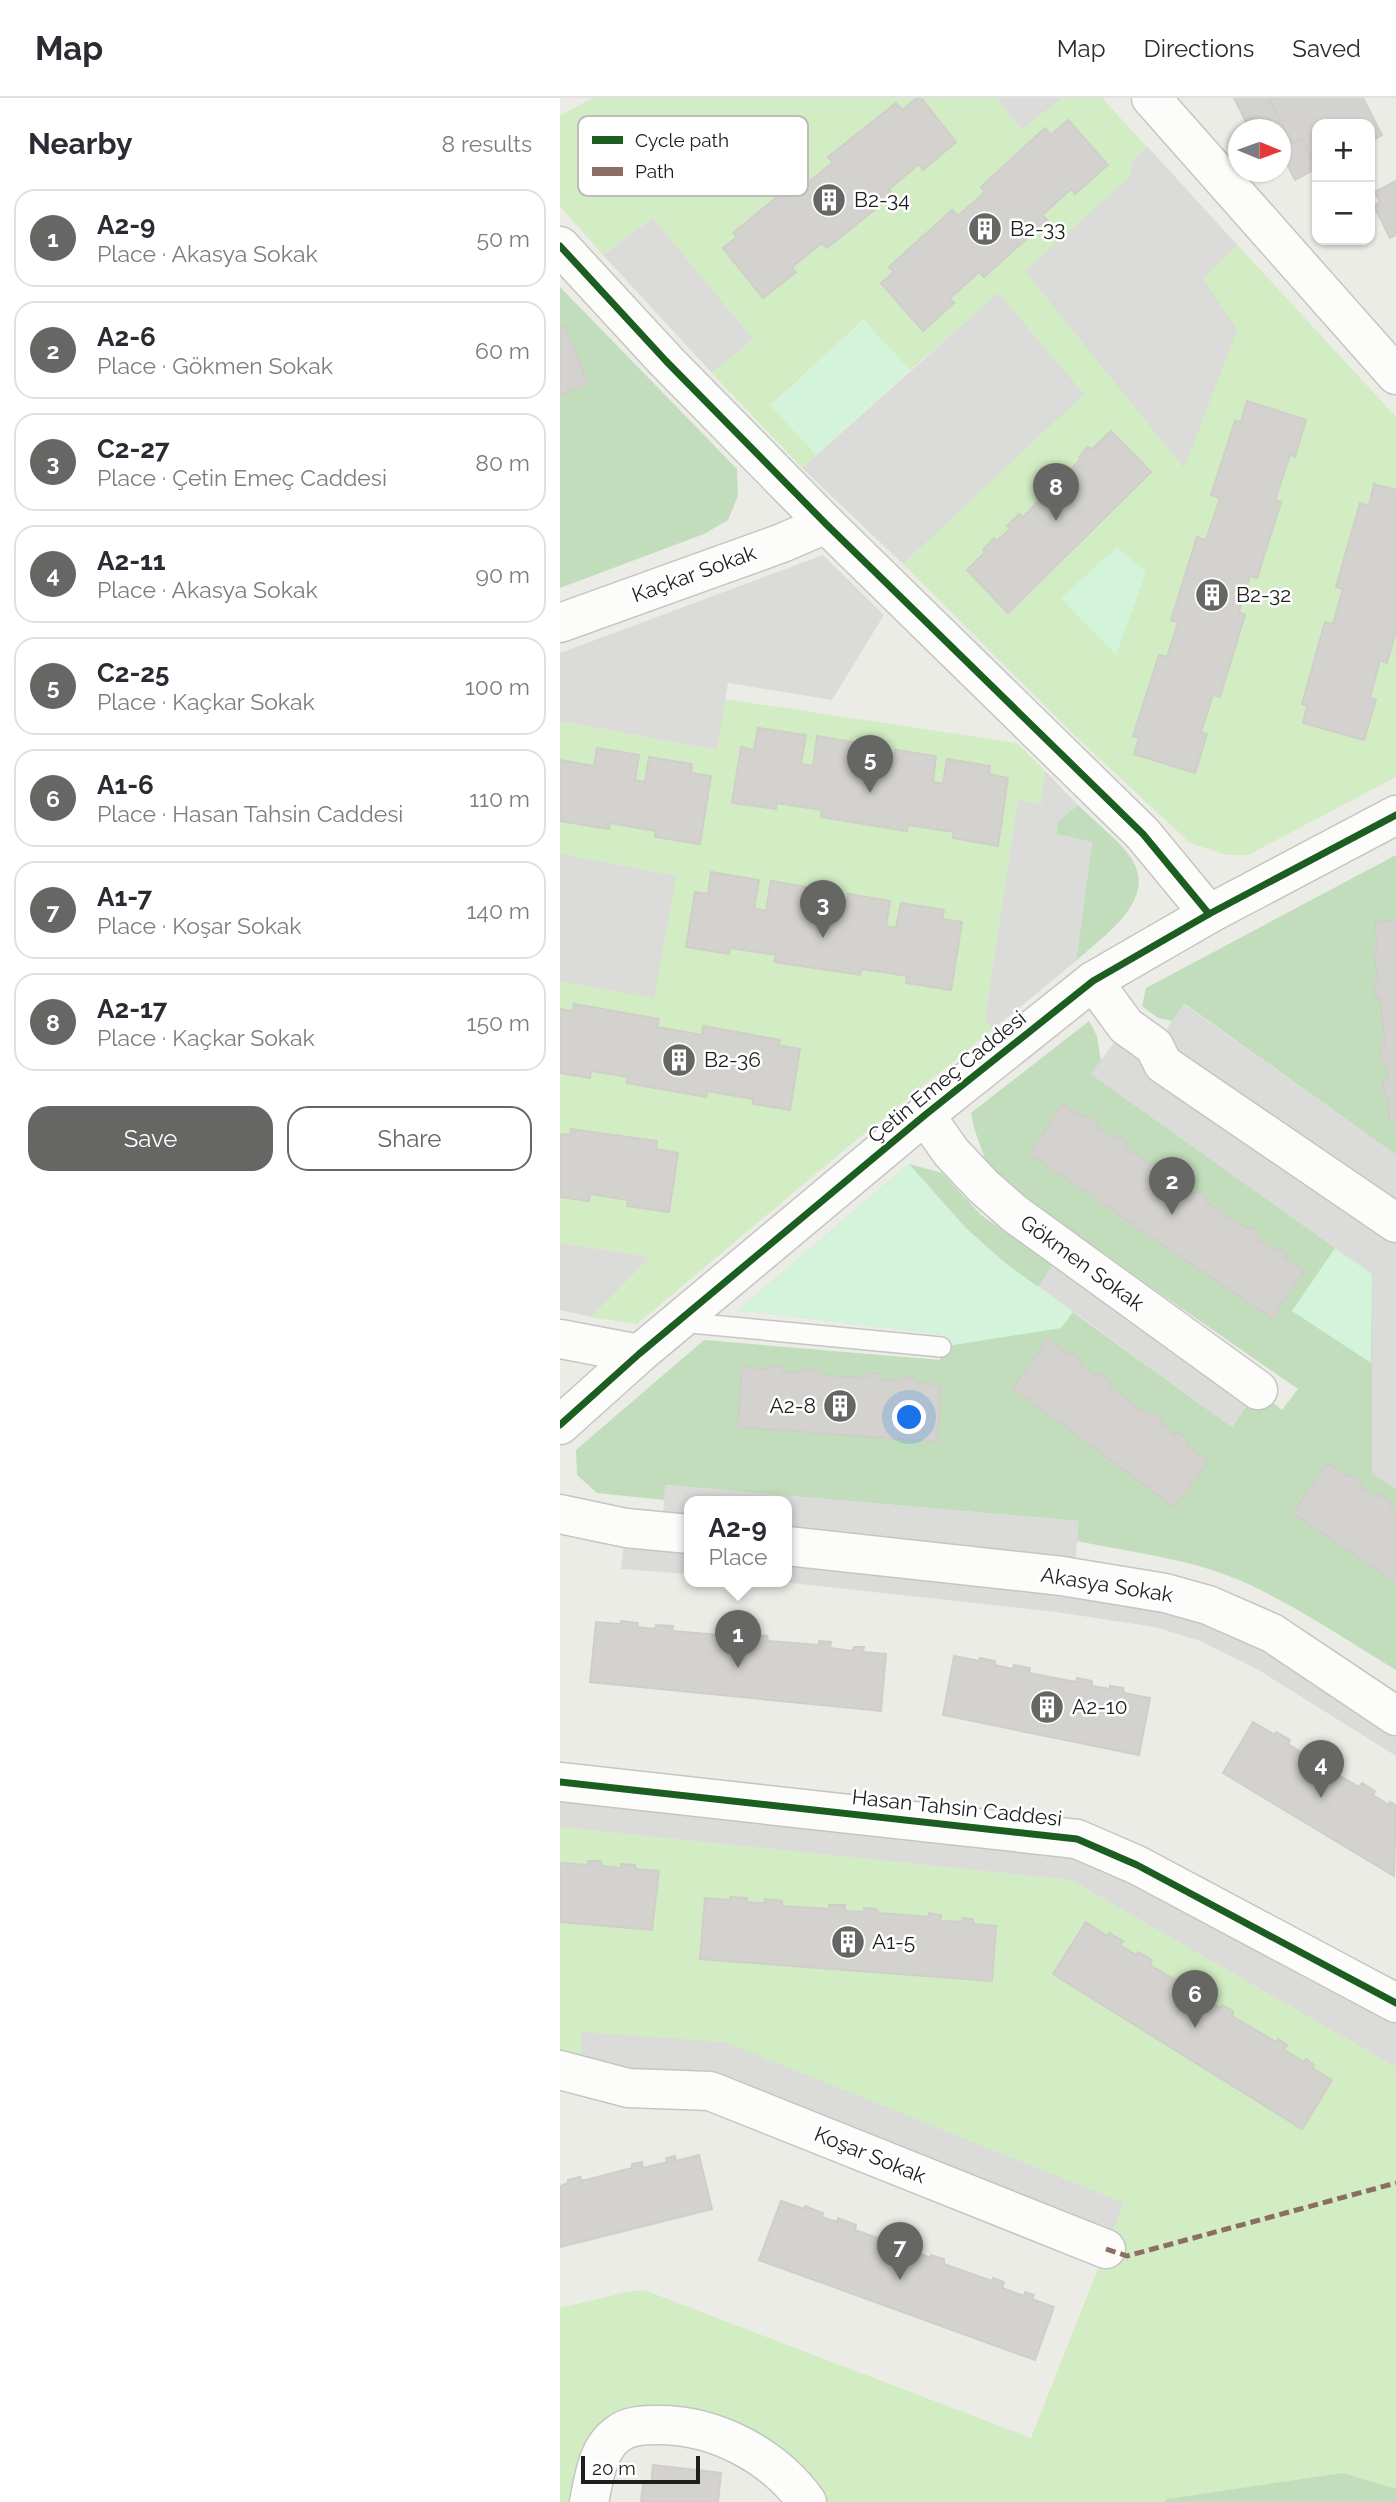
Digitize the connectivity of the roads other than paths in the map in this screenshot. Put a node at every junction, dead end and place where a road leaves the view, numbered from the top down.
1 (1151, 98) edge
2 (560, 246) edge
3 (1396, 375) edge
4 (827, 524) junction
5 (560, 623) edge
6 (1396, 814) edge
7 (1209, 914) junction
8 (1093, 981) junction
9 (925, 1115) junction
10 (1396, 1223) edge
11 (679, 1322) junction
12 (560, 1339) edge
13 (941, 1347) dead end
14 (639, 1354) junction
15 (1258, 1390) dead end
16 (560, 1425) edge
17 (560, 1514) edge
18 (684, 1534) edge
19 (792, 1547) edge
20 (1396, 1716) edge
21 (560, 1782) edge
22 (1396, 2003) edge
23 (560, 2070) edge
24 (628, 2088) junction
25 (560, 2100) edge
26 (1106, 2249) dead end
27 (589, 2502) edge
28 (807, 2502) edge

1 - 3 street
2 - 4 street
4 - 5 street, Kaçkar Sokak
4 - 7 street
6 - 7 street, Çetin Emeç Caddesi
7 - 8 street, Çetin Emeç Caddesi
8 - 9 street, Çetin Emeç Caddesi
8 - 10 street
9 - 11 street, Çetin Emeç Caddesi
9 - 15 street, Gökmen Sokak
11 - 13 lane
11 - 14 street, Çetin Emeç Caddesi
12 - 14 street
14 - 16 street, Çetin Emeç Caddesi
17 - 18 street
19 - 20 street, Akasya Sokak
21 - 22 street, Hasan Tahsin Caddesi
23 - 24 street, Koşar Sokak
24 - 25 street, Koşar Sokak
24 - 26 street, Koşar Sokak
27 - 28 street

